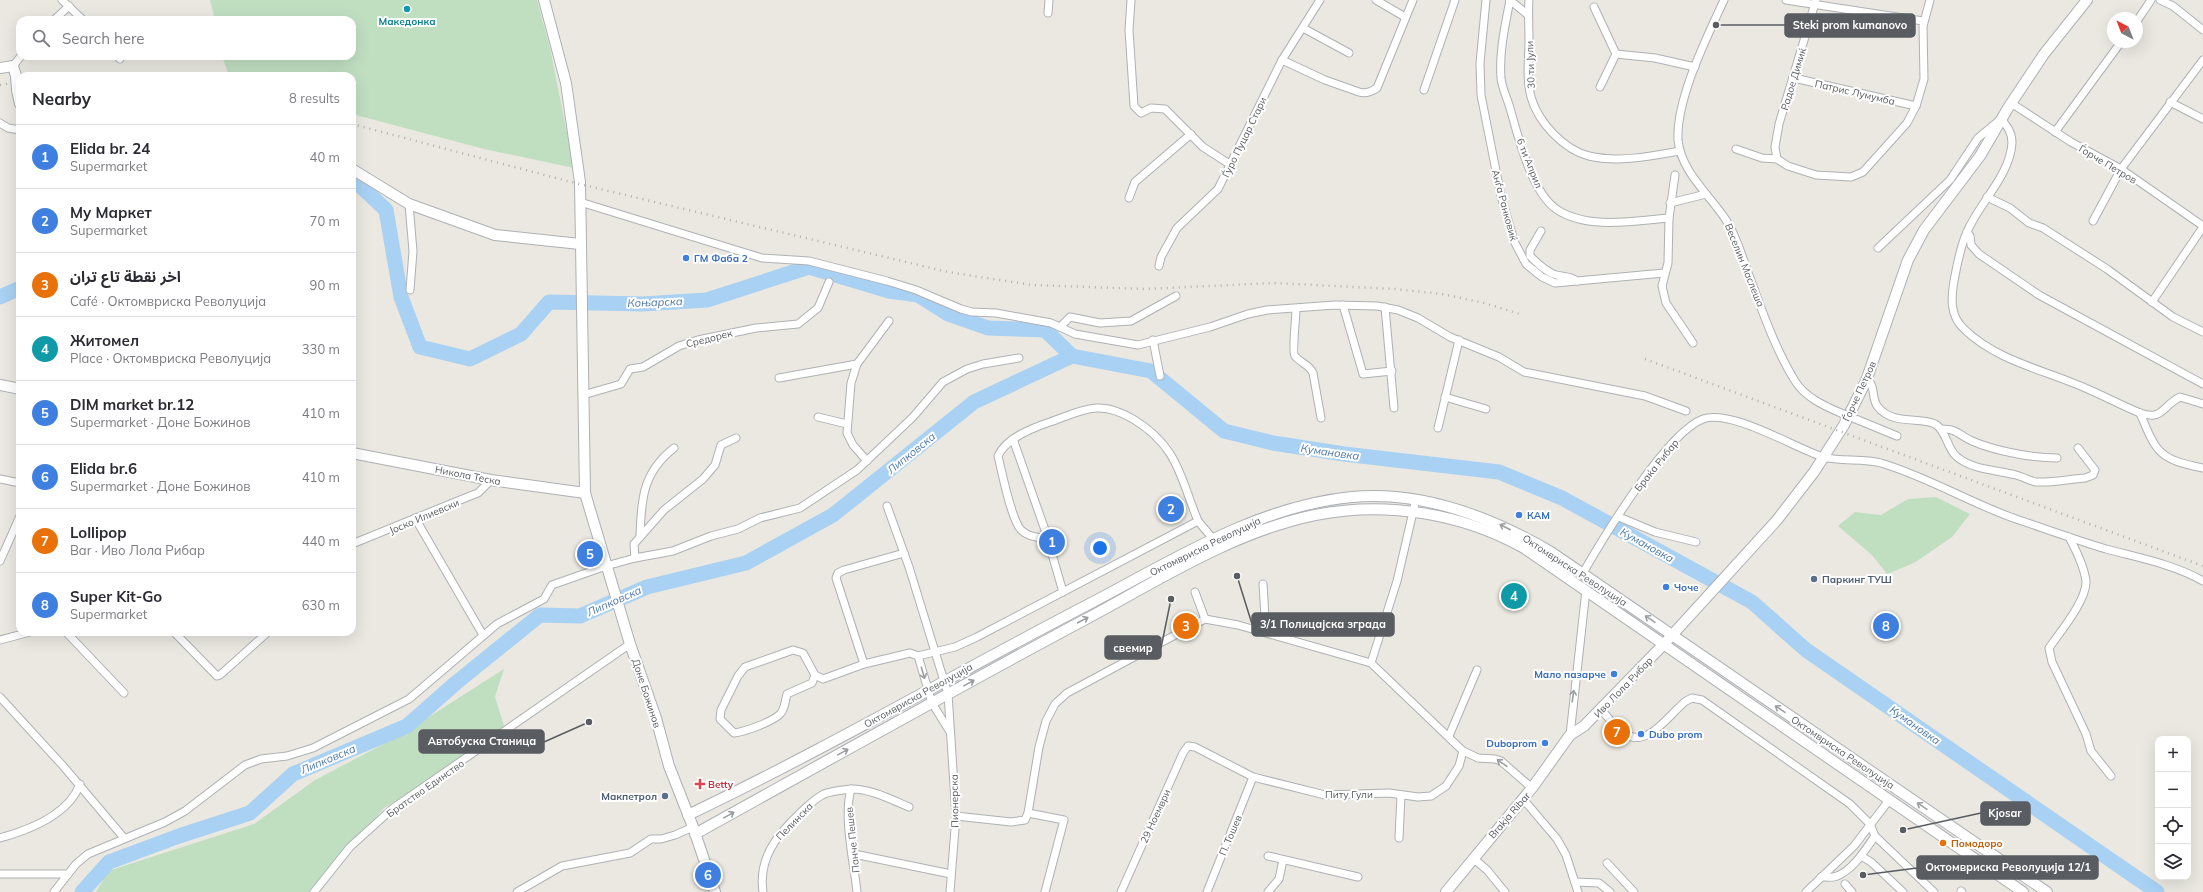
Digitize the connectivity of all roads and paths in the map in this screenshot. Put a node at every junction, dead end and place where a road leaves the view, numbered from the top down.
1 (62, 0) edge
2 (544, 0) edge
3 (1049, 0) edge
4 (1131, 0) edge
5 (1320, 0) edge
6 (1376, 0) edge
7 (1413, 0) edge
8 (1455, 0) edge
9 (1486, 0) edge
10 (1510, 0) edge
11 (1529, 0) edge
12 (1724, 0) edge
13 (1786, 0) edge
14 (1930, 0) edge
15 (2087, 0) edge
16 (2151, 0) edge
17 (2160, 0) edge
18 (1816, 2) edge
19 (69, 6) junction
20 (1594, 7) dead end
21 (2143, 12) edge
22 (1048, 13) dead end
23 (1528, 15) junction
24 (58, 16) edge
25 (79, 16) edge
26 (1406, 17) junction
27 (1924, 20) junction
28 (1303, 28) junction
29 (2203, 30) edge
30 (2117, 48) edge
31 (1349, 53) dead end
32 (1616, 54) junction
33 (19, 60) edge
34 (1282, 60) junction
35 (2203, 60) edge
36 (1695, 67) junction
37 (0, 68) edge
38 (15, 71) junction
39 (1794, 78) junction
40 (16, 80) edge
41 (1600, 87) dead end
42 (1424, 90) dead end
43 (2170, 102) junction
44 (2012, 103) junction
45 (1916, 106) junction
46 (2203, 119) edge
47 (2001, 120) junction
48 (0, 123) edge
49 (16, 129) edge
50 (2055, 132) junction
51 (1191, 134) junction
52 (1736, 149) dead end
53 (1680, 150) junction
54 (1777, 159) junction
55 (1231, 165) junction
56 (2120, 169) junction
57 (356, 171) edge
58 (1674, 174) dead end
59 (1706, 194) junction
60 (1987, 197) junction
61 (1129, 198) dead end
62 (580, 202) junction
63 (1670, 203) junction
64 (409, 204) junction
65 (1669, 218) junction
66 (2093, 221) dead end
67 (2203, 226) edge
68 (1541, 231) dead end
69 (1967, 232) junction
70 (580, 244) junction
71 (1878, 248) dead end
72 (1160, 266) dead end
73 (1664, 273) junction
74 (1577, 281) junction
75 (830, 282) dead end
76 (410, 290) dead end
77 (1176, 296) dead end
78 (2152, 302) junction
79 (1343, 305) junction
80 (1385, 307) junction
81 (1296, 308) junction
82 (889, 321) dead end
83 (1060, 327) junction
84 (2203, 332) edge
85 (1153, 340) junction
86 (1459, 340) junction
87 (1692, 343) dead end
88 (1019, 358) dead end
89 (857, 364) junction
90 (1392, 371) junction
91 (1160, 376) dead end
92 (779, 378) dead end
93 (1866, 381) junction
94 (2203, 384) edge
95 (0, 385) edge
96 (16, 388) edge
97 (583, 395) junction
98 (1445, 397) junction
99 (2203, 404) edge
100 (1394, 408) dead end
101 (1486, 409) dead end
102 (1686, 411) dead end
103 (2140, 413) junction
104 (818, 417) dead end
105 (1321, 418) dead end
106 (847, 424) junction
107 (1438, 428) dead end
108 (1941, 429) junction
109 (1897, 436) dead end
110 (736, 438) dead end
111 (1013, 439) junction
112 (674, 448) dead end
113 (2078, 448) dead end
114 (356, 454) edge
115 (1824, 457) junction
116 (2057, 458) dead end
117 (867, 461) junction
118 (2203, 468) edge
119 (0, 478) edge
120 (491, 480) junction
121 (16, 482) edge
122 (585, 493) junction
123 (1416, 499) junction
124 (887, 506) dead end
125 (1414, 511) junction
126 (1619, 517) junction
127 (415, 518) junction
128 (1198, 521) junction
129 (16, 525) edge
130 (640, 537) junction
131 (2069, 537) junction
132 (1047, 538) junction
133 (1214, 540) junction
134 (1696, 542) dead end
135 (356, 543) edge
136 (904, 554) junction
137 (634, 558) junction
138 (0, 561) edge
139 (606, 566) junction
140 (1583, 574) junction
141 (2203, 581) edge
142 (1263, 584) dead end
143 (1586, 590) junction
144 (1063, 592) junction
145 (1195, 592) dead end
146 (1205, 619) junction
147 (1266, 633) junction
148 (483, 635) junction
149 (1672, 635) junction
150 (16, 636) edge
151 (70, 636) edge
152 (178, 636) edge
153 (264, 636) edge
154 (0, 640) edge
155 (630, 644) junction
156 (1664, 644) junction
157 (936, 652) junction
158 (918, 656) junction
159 (1371, 663) junction
160 (864, 664) junction
161 (1477, 670) dead end
162 (815, 676) junction
163 (944, 681) junction
164 (928, 690) junction
165 (124, 693) dead end
166 (948, 694) junction
167 (0, 697) edge
168 (932, 702) junction
169 (1601, 710) junction
170 (951, 734) junction
171 (1570, 735) junction
172 (1449, 736) junction
173 (1194, 747) joint
174 (1463, 751) junction
175 (2111, 776) dead end
176 (1253, 777) junction
177 (80, 784) junction
178 (1532, 788) junction
179 (851, 789) junction
180 (1401, 795) junction
181 (1523, 799) junction
182 (1890, 799) junction
183 (909, 807) dead end
184 (1028, 813) junction
185 (688, 815) junction
186 (956, 816) junction
187 (1870, 824) junction
188 (694, 830) junction
189 (1875, 836) junction
190 (0, 838) edge
191 (124, 838) junction
192 (1399, 838) dead end
193 (854, 854) junction
194 (1268, 856) dead end
195 (1861, 856) junction
196 (1473, 858) junction
197 (1282, 860) junction
198 (1607, 863) dead end
199 (0, 874) edge
200 (68, 874) junction
201 (951, 874) junction
202 (1358, 877) dead end
203 (1821, 877) junction
204 (2028, 880) junction
205 (1575, 882) junction
206 (1845, 884) dead end
207 (2020, 891) edge
208 (54, 892) edge
209 (314, 892) edge
210 (517, 892) edge
211 (715, 892) edge
212 (763, 892) edge
213 (857, 892) edge
214 (950, 892) edge
215 (1044, 892) edge
216 (1121, 892) edge
217 (1207, 892) edge
218 (1268, 892) edge
219 (1446, 892) edge
220 (1505, 892) edge
221 (1578, 892) edge
222 (1610, 892) edge
223 (1634, 892) edge
224 (1806, 892) edge
225 (1852, 892) edge
226 (1903, 892) edge
227 (1934, 892) edge
228 (2046, 892) edge

1 - 19 street
2 - 62 street, Доне Божинов
3 - 22 street
4 - 51 street
5 - 28 street, Ѓуро Пуцар Стари
6 - 26 street
7 - 26 street
8 - 42 street
9 - 74 street, Анѓа Ранковиќ
10 - 23 street
10 - 65 street, 6 ти Април
11 - 23 street, 30 ти Јули
12 - 36 street, Веселин Маслеша
13 - 18 street
14 - 27 street
15 - 44 street, Ѓорче Петров
16 - 21 street
17 - 29 street
18 - 27 street
18 - 39 street, Радое Димиќ
19 - 24 street
19 - 25 street
20 - 32 street
23 - 53 street, 30 ти Јули
26 - 34 street
27 - 45 street
28 - 31 street
28 - 34 street, Ѓуро Пуцар Стари
30 - 50 street
32 - 36 street
32 - 41 street
33 - 38 street
34 - 55 street, Ѓуро Пуцар Стари
35 - 43 street
36 - 53 street, Веселин Маслеша
37 - 38 street
38 - 40 street, bridge
39 - 45 street, Патрис Лумумба
39 - 54 street, Радое Димиќ
43 - 46 street
43 - 56 street
44 - 47 street, Ѓорче Петров
44 - 50 street, Ѓорче Петров
45 - 54 street
47 - 60 street
47 - 71 street
47 - 93 street, Ѓорче Петров
48 - 49 street
50 - 56 street, Ѓорче Петров
51 - 55 street
51 - 61 street
52 - 54 street
53 - 59 street, Веселин Маслеша
55 - 72 street, Ѓуро Пуцар Стари
56 - 66 street
56 - 67 street, Ѓорче Петров
57 - 64 street
58 - 63 street
59 - 63 street
59 - 109 street, Веселин Маслеша, bridge
60 - 69 street
60 - 78 street
62 - 70 street, Доне Божинов
62 - 83 street
63 - 65 street
64 - 70 street
64 - 76 street
65 - 73 street
67 - 78 street
68 - 74 street
69 - 94 street
69 - 103 street
70 - 97 street, Доне Божинов
73 - 74 street, Анѓа Ранковиќ
73 - 87 street
75 - 97 street, Средорек
77 - 83 street
78 - 84 street
79 - 80 street
79 - 81 street
79 - 90 street
80 - 86 street
80 - 90 street
81 - 85 street
81 - 105 street
82 - 89 street
83 - 85 street
85 - 91 street
86 - 98 street
86 - 102 street
88 - 117 street
89 - 92 street
89 - 106 street
90 - 100 street
93 - 108 street
93 - 115 street, Ѓорче Петров
95 - 96 street
97 - 122 street, Доне Божинов
98 - 101 street
98 - 107 street
99 - 103 street
103 - 118 street
104 - 106 street
106 - 117 street
108 - 113 street
108 - 116 street
110 - 130 street
111 - 128 street
111 - 132 street
111 - 132 street
112 - 130 street
114 - 120 street, Никола Теска
115 - 126 street, Браќа Рибар
115 - 131 street
115 - 149 street, Ѓорче Петров
117 - 137 street
119 - 121 street
120 - 122 street, Никола Теска
120 - 127 street, Јоско Илиевски
122 - 139 street, Доне Божинов
123 - 125 street
123 - 133 street, Октомвриска Револуција
140 -> 123 street, Октомвриска Револуција
124 - 136 street, Пионерска
125 - 143 street, Октомвриска Револуција
125 - 159 street
166 -> 125 street, Октомвриска Револуција
126 - 134 street
126 - 140 street, Браќа Рибар
127 - 135 street, Јоско Илиевски
127 - 148 street
128 - 133 street
128 - 144 street
129 - 138 street
130 - 137 street
131 - 141 street
131 - 175 street
132 - 144 street
133 - 163 street, Октомвриска Револуција
136 - 157 street, Пионерска
136 - 160 street
137 - 139 street
139 - 148 street
139 - 155 street, Доне Божинов
149 -> 140 street, Октомвриска Револуција
142 - 147 street
143 - 156 street, Октомвриска Револуција
171 -> 143 street
144 - 157 street
145 - 146 street
146 - 147 street
146 - 184 street
147 - 159 street
148 - 191 street
149 - 156 street, Иво Лола Рибар
204 -> 149 street, Октомвриска Револуција
150 - 154 street
151 - 165 street
152 - 153 street
155 - 185 street, Доне Божинов
155 - 209 street, Братство Единство
156 - 169 street, Иво Лола Рибар
156 - 182 street, Октомвриска Револуција
157 - 158 street
157 - 163 street, Пионерска
158 - 160 street
158 -> 164 street, Пионерска
159 - 172 street
160 - 162 street
161 - 172 street
162 - 162 street
163 - 164 street, Октомвриска Револуција
163 - 166 street, Пионерска
164 - 168 street, Пионерска
164 - 185 street, Октомвриска Револуција
166 - 168 street, Октомвриска Револуција
166 - 170 street, Пионерска
167 - 177 street
168 - 170 street, Пионерска
188 -> 168 street, Октомвриска Револуција
169 - 171 street, Иво Лола Рибар
169 - 187 street
170 - 186 street, Пионерска
171 - 178 street, Brakja Ribar
172 - 174 street
173 - 176 street, Питу Гули
173 - 216 street, 29 Ноември
178 -> 174 street
174 - 180 street, Питу Гули
176 - 180 street, Питу Гули
176 - 217 street, П. Тошев
177 - 190 street
177 - 191 street
178 - 181 street, Brakja Ribar
179 - 183 street, Пелинска
179 - 193 street, Панче Пешев
179 - 212 street, Пелинска
180 - 192 street
181 - 196 street, Brakja Ribar
181 - 205 street
182 - 187 street, Октомвриска Револуција
182 - 207 street, Октомвриска Револуција
184 - 186 street
184 - 215 street
185 - 188 street, Доне Божинов
186 - 201 street, Пионерска
187 - 189 street
187 - 203 street, Октомвриска Револуција
188 - 210 street
188 - 211 street, Доне Божинов
189 - 195 street
189 - 227 street
191 - 200 street
193 - 201 street
193 - 213 street, Панче Пешев
194 - 197 street
195 - 203 street
195 - 226 street
196 - 219 street, Brakja Ribar
196 - 220 street
197 - 202 street
197 - 218 street
198 - 223 street
199 - 200 street
200 - 208 street
201 - 214 street, Пионерска
203 - 224 street, Октомвриска Револуција
204 - 207 street
204 - 228 street, Октомвриска Револуција
205 - 221 street
205 - 222 street
206 - 225 street

